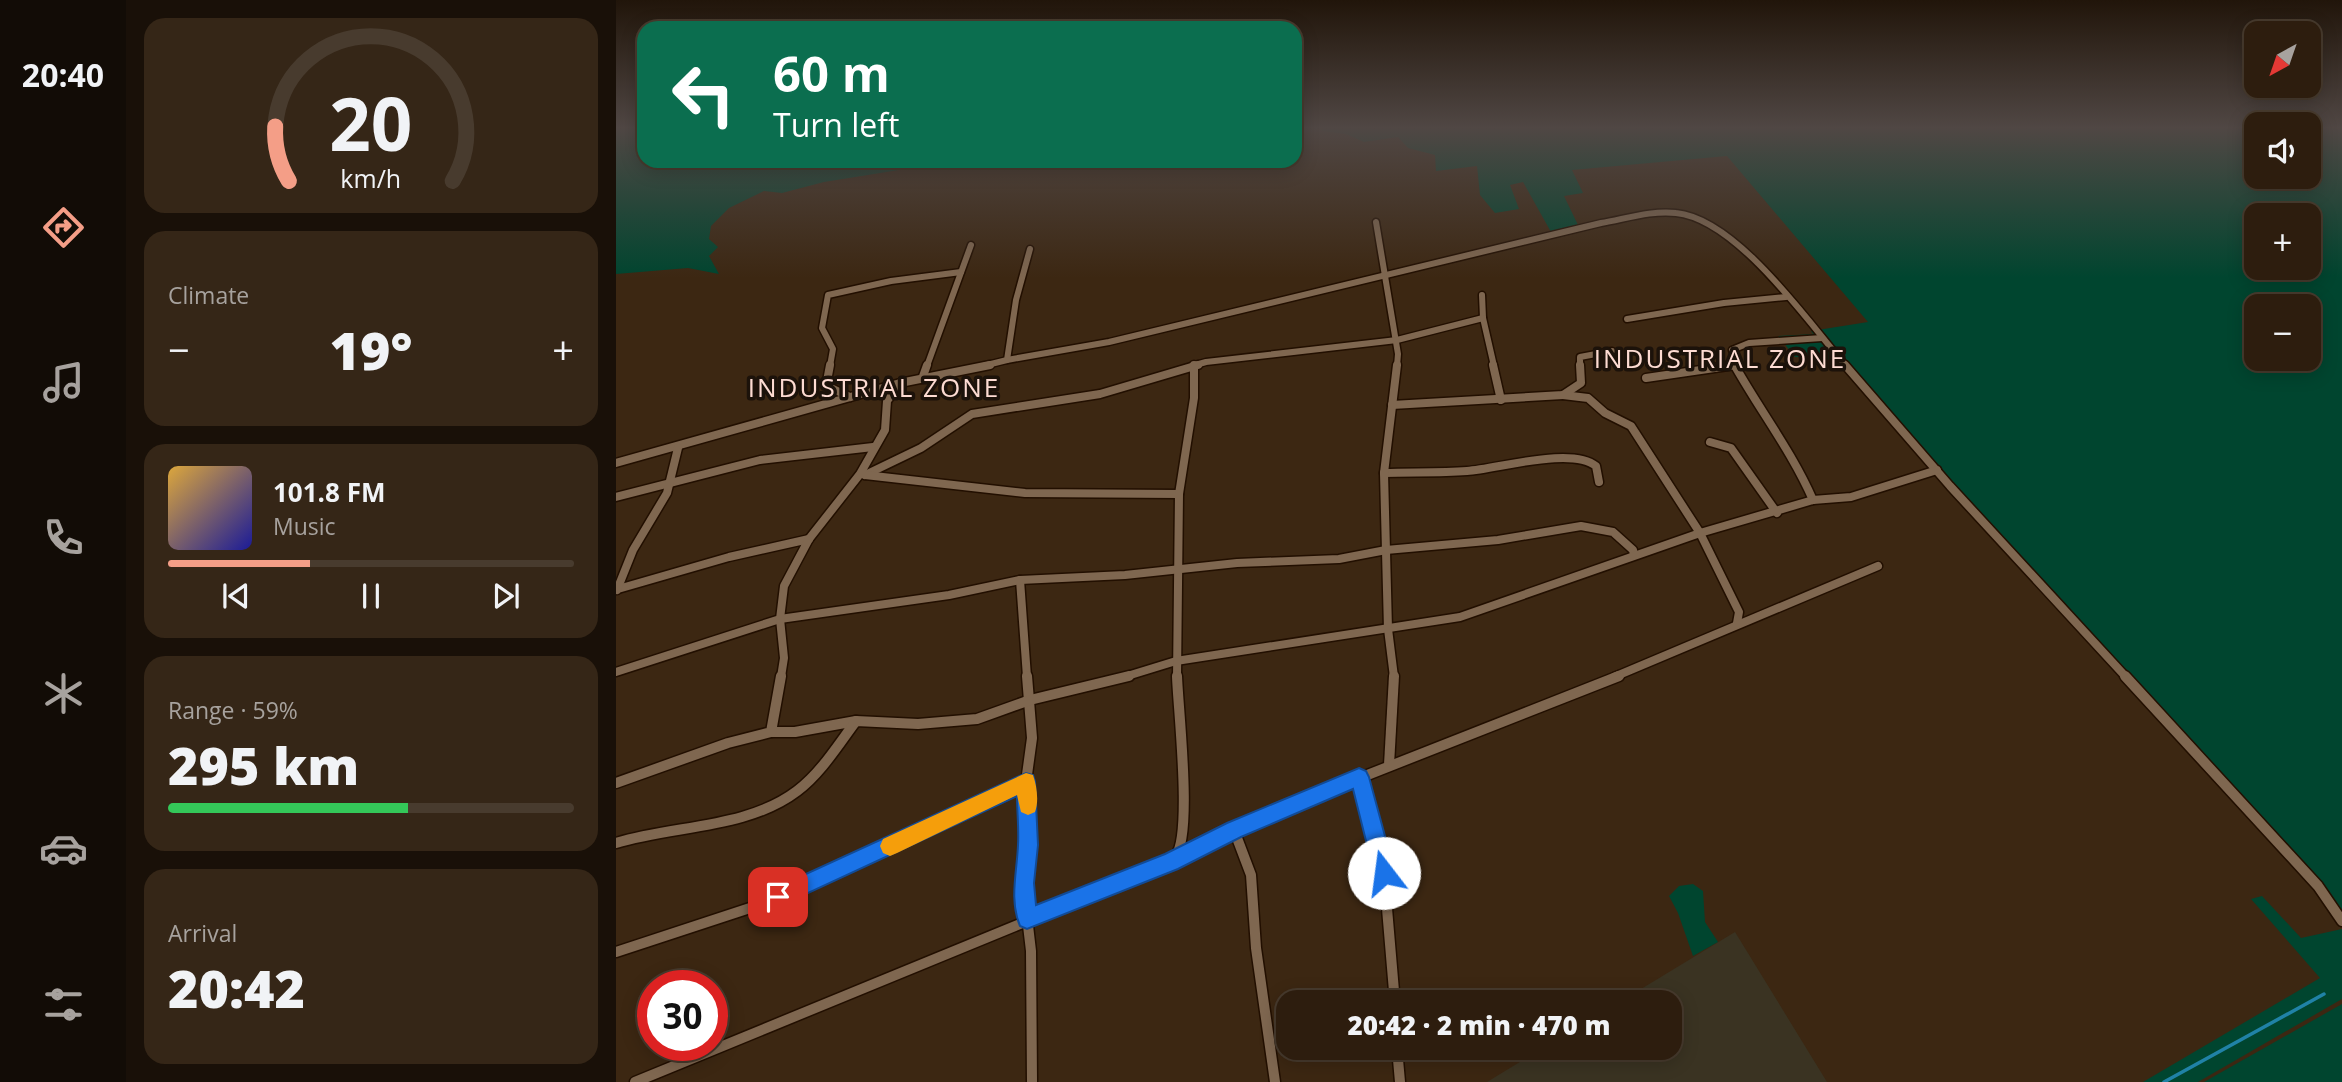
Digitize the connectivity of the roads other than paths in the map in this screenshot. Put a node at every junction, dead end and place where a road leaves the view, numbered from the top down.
1 (1376, 222) dead end
2 (971, 245) dead end
3 (1030, 248) dead end
4 (961, 272) junction
5 (1387, 276) junction
6 (1482, 295) dead end
7 (1786, 297) junction
8 (1483, 318) junction
9 (1627, 319) dead end
10 (1822, 338) junction
11 (1397, 341) junction
12 (1612, 351) dead end
13 (1007, 360) junction
14 (1194, 365) junction
15 (1735, 366) junction
16 (1646, 378) dead end
17 (922, 379) junction
18 (900, 383) junction
19 (1563, 395) junction
20 (850, 397) junction
21 (1501, 400) junction
22 (1392, 405) junction
23 (1710, 442) dead end
24 (873, 447) junction
25 (678, 448) junction
26 (616, 463) edge
27 (1937, 470) junction
28 (1384, 473) junction
29 (862, 475) junction
30 (1599, 482) dead end
31 (670, 484) junction
32 (1179, 494) junction
33 (616, 496) edge
34 (1813, 500) junction
35 (1777, 513) junction
36 (1700, 533) junction
37 (809, 539) junction
38 (1386, 550) junction
39 (1634, 555) junction
40 (1878, 566) dead end
41 (1180, 569) junction
42 (1020, 580) junction
43 (617, 591) edge
44 (780, 619) junction
45 (1737, 623) junction
46 (1388, 629) junction
47 (1176, 661) junction
48 (616, 672) edge
49 (1030, 700) junction
50 (856, 721) junction
51 (771, 732) junction
52 (1389, 765) junction
53 (1359, 777) junction
54 (1026, 782) junction
55 (616, 783) edge
56 (1234, 830) junction
57 (616, 843) edge
58 (1171, 862) junction
59 (1027, 919) junction
60 (2342, 921) edge
61 (616, 952) edge
62 (1394, 990) edge
63 (1398, 1060) edge
64 (635, 1082) edge
65 (1032, 1082) edge
66 (1275, 1082) edge
67 (1400, 1082) edge

1 - 5 street
2 - 4 street
3 - 13 street
4 - 17 street
4 - 20 street
5 - 7 street
5 - 11 street
5 - 13 street
6 - 8 street
7 - 9 street
7 - 10 street
8 - 11 street
8 - 21 street
10 - 15 street
10 - 27 street
11 - 14 street
11 - 22 street
12 - 19 street
13 - 17 street
14 - 29 street
14 - 32 street
15 - 16 street
15 - 34 street
17 - 18 street
18 - 20 street
18 - 24 street
19 - 21 street
19 - 36 street
20 - 25 street
21 - 22 street
22 - 28 street
23 - 35 street
24 - 29 street
24 - 31 street
25 - 26 street
25 - 31 street
27 - 34 street
27 - 60 street
28 - 30 street
28 - 38 street
29 - 32 street
29 - 37 street
31 - 33 street
31 - 43 street
32 - 41 street
34 - 35 street
35 - 36 street
36 - 39 street
36 - 45 street
37 - 43 street
37 - 44 street
38 - 39 street
38 - 41 street
38 - 46 street
39 - 46 street
40 - 45 street
41 - 42 street
41 - 47 street
42 - 44 street
42 - 49 street
44 - 48 street
44 - 51 street
45 - 52 street
46 - 47 street
46 - 52 street
47 - 49 street
47 - 58 street
49 - 50 street
49 - 54 street
50 - 51 street
50 - 57 street
51 - 55 street
52 - 53 street
53 - 56 street
53 - 62 street
54 - 59 street
54 - 61 street
56 - 58 street
56 - 66 street
58 - 59 street
59 - 64 street
59 - 65 street
63 - 67 street

